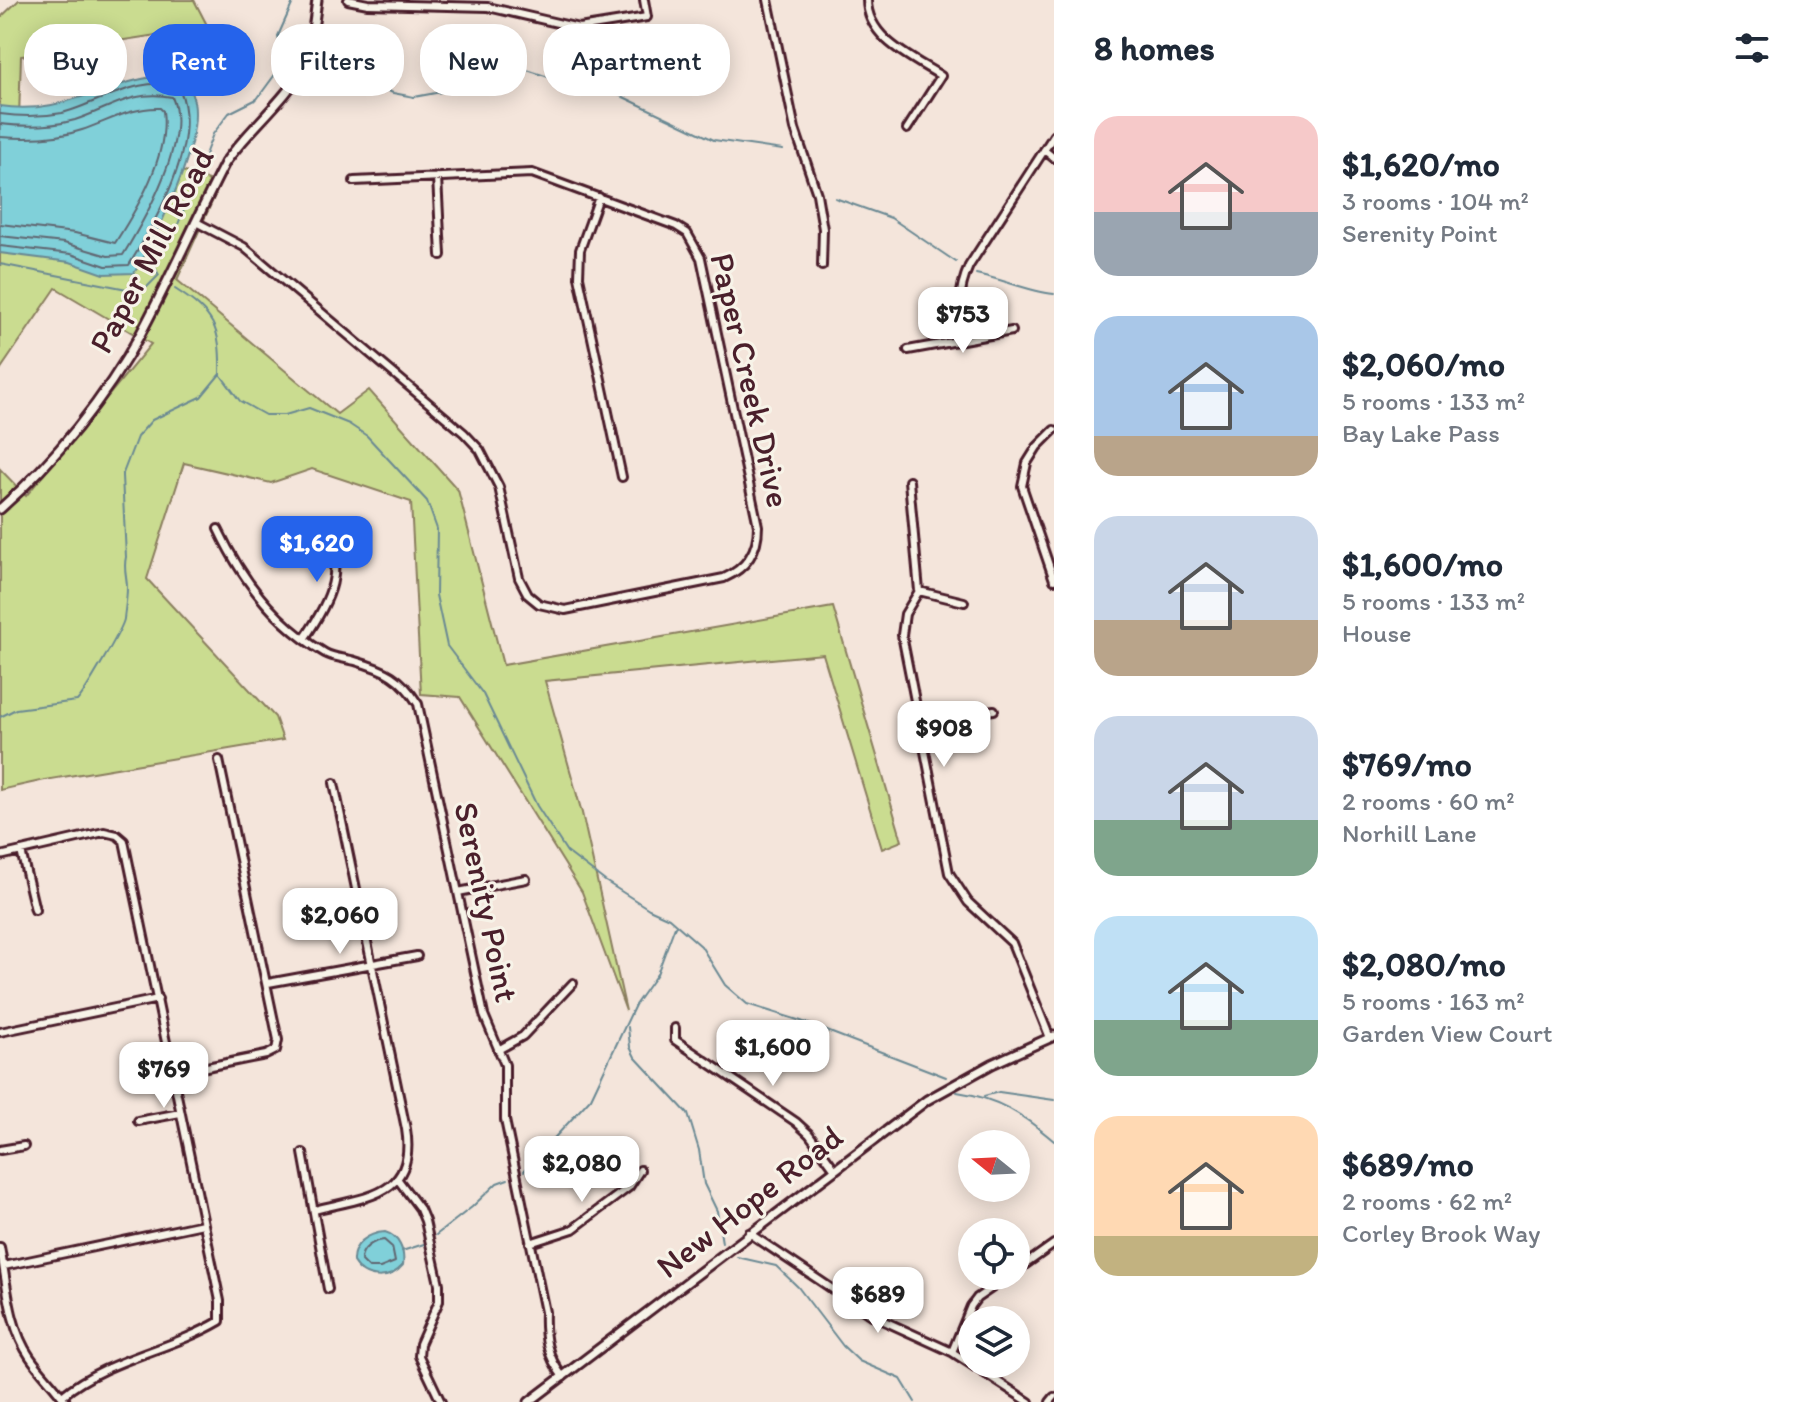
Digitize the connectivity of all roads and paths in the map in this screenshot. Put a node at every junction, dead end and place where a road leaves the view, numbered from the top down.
1 (317, 0) edge
2 (348, 0) edge
3 (644, 0) edge
4 (768, 0) edge
5 (867, 0) edge
6 (907, 129) dead end
7 (1054, 135) edge
8 (1044, 150) junction
9 (1054, 158) edge
10 (437, 177) junction
11 (354, 181) dead end
12 (599, 197) junction
13 (196, 222) junction
14 (441, 255) dead end
15 (822, 266) dead end
16 (1012, 331) dead end
17 (963, 340) junction
18 (908, 350) dead end
19 (1054, 430) edge
20 (622, 477) dead end
21 (909, 481) dead end
22 (0, 509) edge
23 (319, 525) dead end
24 (218, 529) dead end
25 (1052, 571) edge
26 (1054, 580) edge
27 (919, 591) junction
28 (964, 602) dead end
29 (304, 639) junction
30 (994, 710) dead end
31 (921, 720) junction
32 (219, 760) dead end
33 (334, 783) dead end
34 (21, 851) junction
35 (0, 856) edge
36 (526, 879) dead end
37 (458, 892) junction
38 (35, 910) dead end
39 (417, 956) dead end
40 (371, 966) junction
41 (268, 983) junction
42 (573, 983) dead end
43 (158, 999) junction
44 (675, 1028) dead end
45 (0, 1032) edge
46 (1052, 1037) edge
47 (498, 1050) junction
48 (172, 1074) junction
49 (180, 1113) junction
50 (138, 1121) dead end
51 (24, 1146) dead end
52 (0, 1150) edge
53 (303, 1153) dead end
54 (834, 1168) junction
55 (640, 1170) dead end
56 (399, 1181) junction
57 (314, 1210) junction
58 (203, 1224) junction
59 (749, 1233) junction
60 (530, 1243) junction
61 (1054, 1244) edge
62 (0, 1247) edge
63 (1030, 1261) edge
64 (4, 1266) junction
65 (328, 1289) dead end
66 (989, 1290) edge
67 (952, 1352) junction
68 (563, 1377) junction
69 (1054, 1397) edge
70 (64, 1399) edge
71 (441, 1402) edge
72 (529, 1402) edge
73 (1029, 1402) edge
74 (1050, 1402) edge

1 - 13 street, Paper Mill Road
2 - 3 street
4 - 15 street
5 - 6 street
7 - 8 street
8 - 9 street
8 - 17 street
10 - 11 street, Paper Creek Drive
10 - 12 street, Paper Creek Drive
10 - 14 street
12 - 13 street, Paper Creek Drive
12 - 20 street
13 - 22 street, Paper Mill Road
16 - 17 street
17 - 18 street
19 - 25 street
21 - 27 street
23 - 29 street
24 - 29 street, Serenity Point
25 - 26 street
27 - 28 street
27 - 31 street
29 - 37 street, Serenity Point
30 - 31 street
31 - 46 street
32 - 41 street
33 - 40 street
34 - 35 street
34 - 38 street
34 - 43 street
36 - 37 street
37 - 47 street, Serenity Point
39 - 40 street
40 - 41 street
40 - 56 street
41 - 48 street
42 - 47 street
43 - 45 street
43 - 48 street
44 - 54 street
46 - 54 street, New Hope Road
47 - 60 street, Serenity Point
48 - 49 street
49 - 50 street
49 - 58 street
51 - 52 street
53 - 57 street
54 - 59 street, New Hope Road
55 - 60 street
56 - 57 street
56 - 71 street
57 - 65 street
58 - 64 street
58 - 70 street
59 - 67 street
59 - 68 street, New Hope Road
60 - 68 street, Serenity Point
61 - 63 street
62 - 64 street
64 - 70 street
66 - 67 street
67 - 73 street
68 - 72 street, New Hope Road
69 - 74 street

